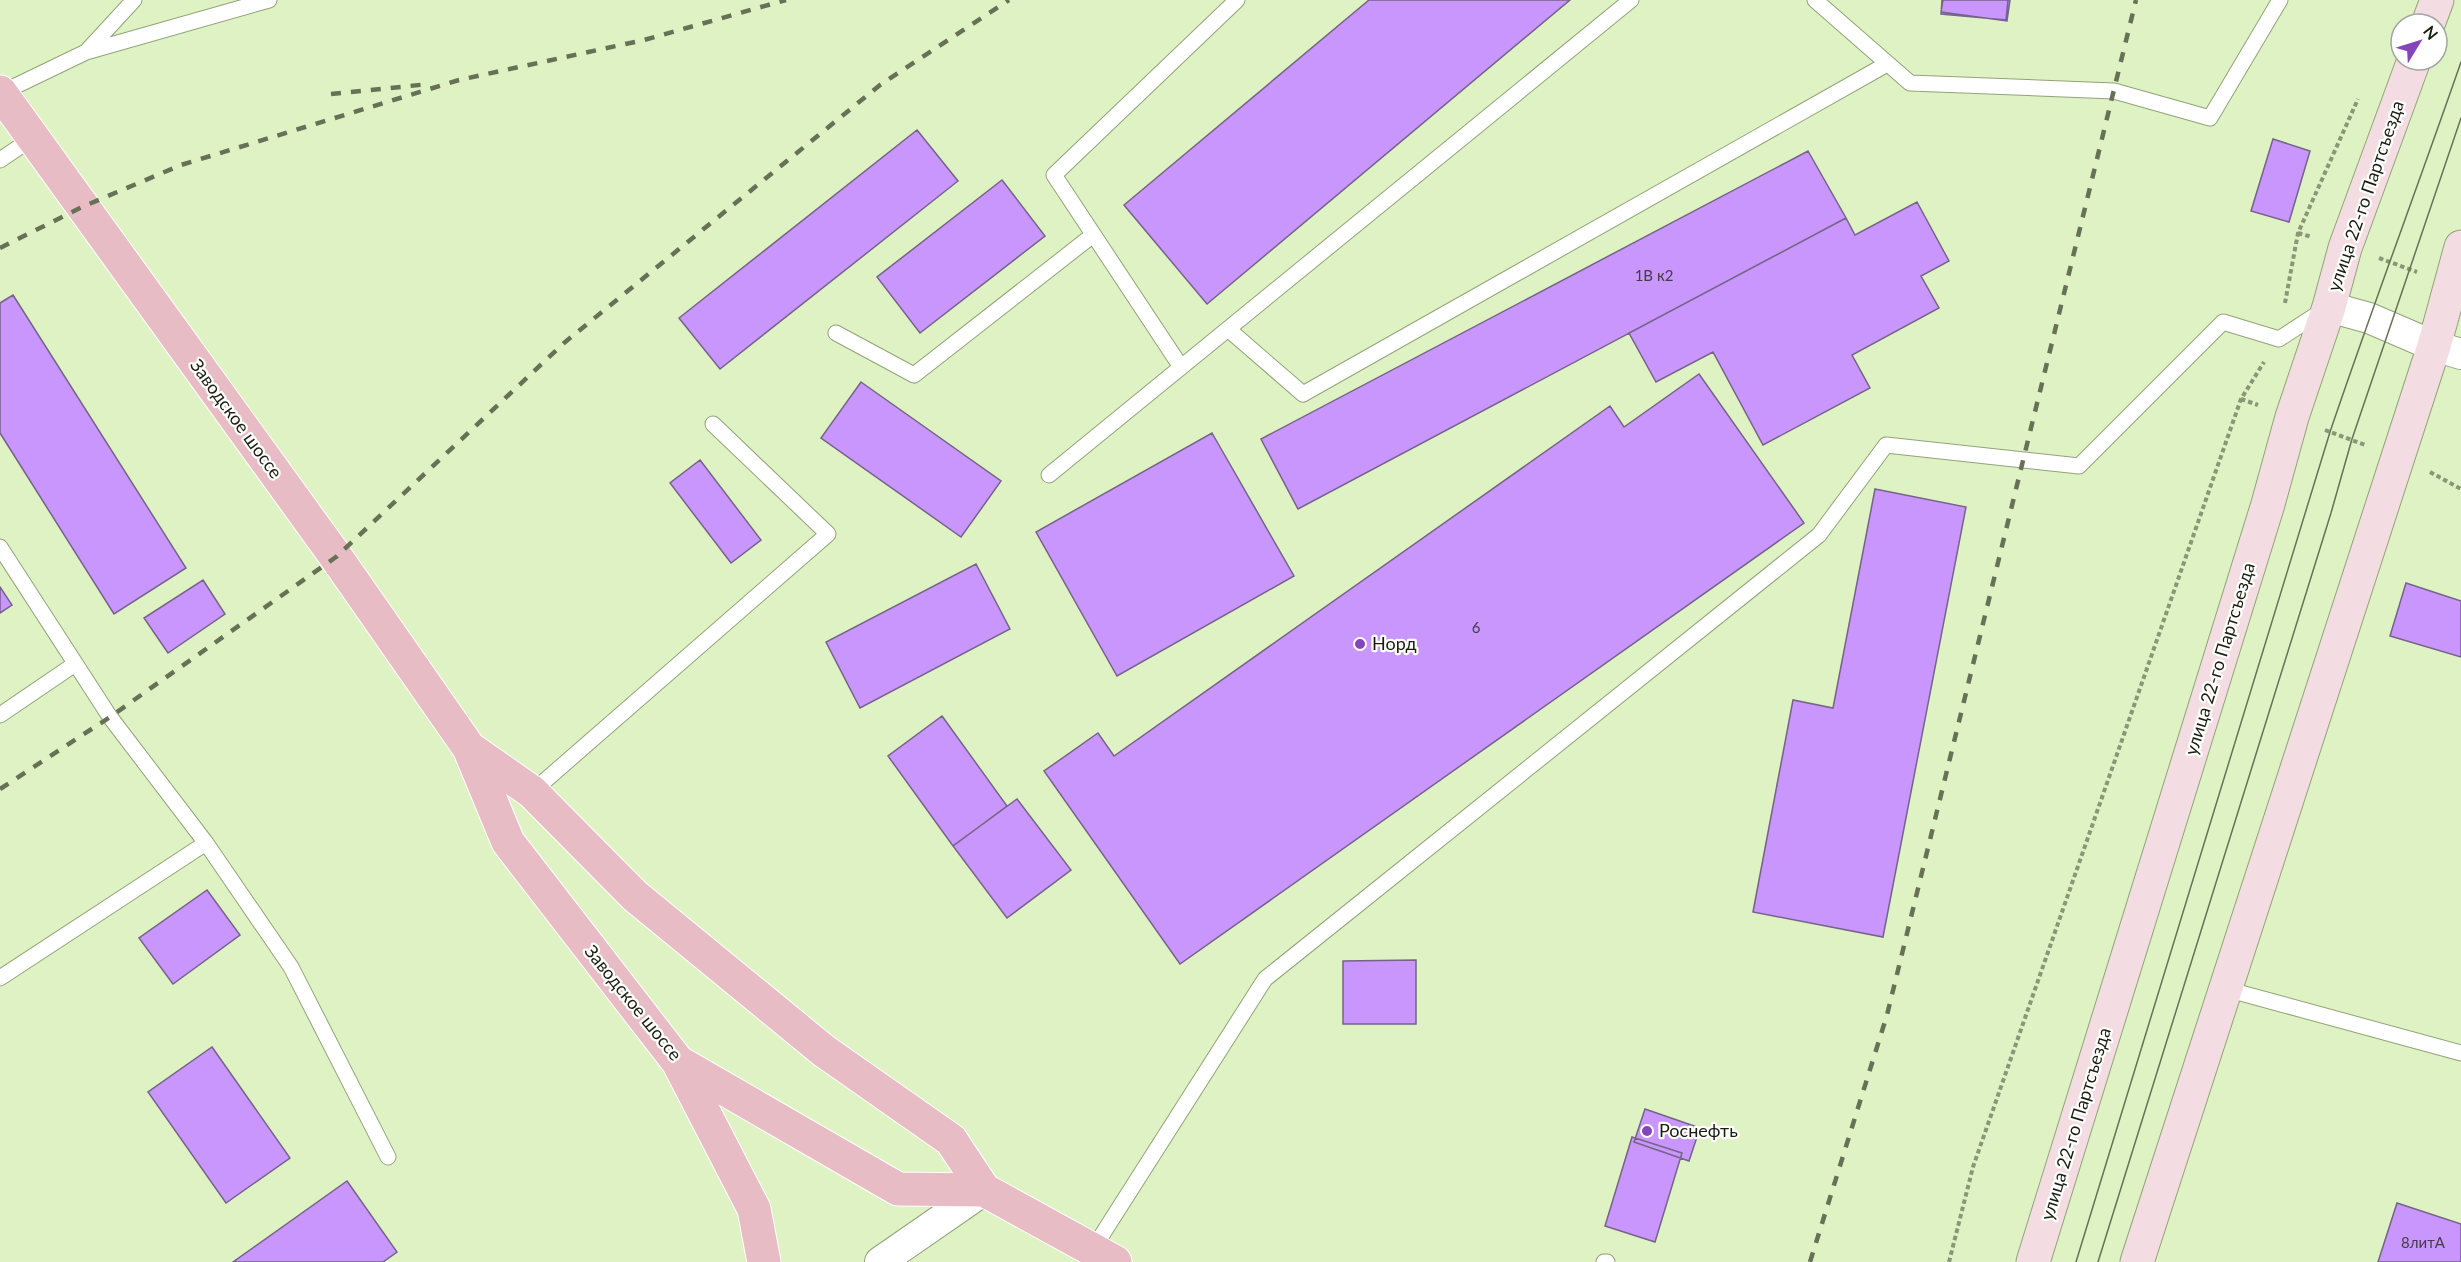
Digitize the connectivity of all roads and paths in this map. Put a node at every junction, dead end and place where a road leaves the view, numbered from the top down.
1 (134, 0) edge
2 (269, 0) edge
3 (1237, 0) edge
4 (1631, 0) edge
5 (1815, 0) edge
6 (2280, 0) edge
7 (86, 52) junction
8 (1887, 64) junction
9 (2410, 72) edge
10 (0, 92) edge
11 (2360, 95) dead end
12 (34, 137) junction
13 (0, 160) edge
14 (1093, 235) junction
15 (2461, 247) edge
16 (2329, 307) junction
17 (1228, 329) junction
18 (836, 333) dead end
19 (2279, 339) junction
20 (2448, 350) edge
21 (1181, 367) junction
22 (2241, 399) junction
23 (2292, 417) junction
24 (713, 424) dead end
25 (2398, 455) junction
26 (1049, 475) dead end
27 (2461, 489) edge
28 (0, 548) edge
29 (75, 664) junction
30 (0, 715) edge
31 (469, 748) junction
32 (532, 792) junction
33 (206, 843) junction
34 (0, 978) edge
35 (2226, 988) junction
36 (2461, 1053) edge
37 (678, 1062) junction
38 (388, 1157) dead end
39 (984, 1190) junction
40 (1104, 1256) edge
41 (764, 1262) edge
42 (880, 1262) edge
43 (1948, 1262) edge
44 (2033, 1262) edge
45 (2137, 1262) edge

1 - 7 lane
2 - 7 lane
3 - 14 lane
4 - 17 lane
5 - 8 lane
6 - 8 lane
7 - 10 lane
8 - 17 lane
9 - 16 main road, улица 22-го Партсъезда
10 - 12 main road, Заводское шоссе
11 - 19 path
12 - 13 lane
12 - 31 main road, Заводское шоссе
14 - 18 lane
14 - 21 lane
15 - 20 main road
16 - 19 lane
16 - 20 street
16 - 23 main road, улица 22-го Партсъезда
17 - 21 lane
19 - 22 path
19 - 40 lane
20 - 25 main road
21 - 26 lane
22 - 23 path
22 - 43 path
23 - 25 path
23 - 44 main road, улица 22-го Партсъезда
24 - 32 lane
25 - 27 path
25 - 35 main road
28 - 29 lane
29 - 30 lane
29 - 33 lane
31 - 32 main road, Заводское шоссе
31 - 37 main road, Заводское шоссе
32 - 39 main road, Заводское шоссе
33 - 34 lane
33 - 38 lane
35 - 36 lane
35 - 45 main road
37 - 39 main road, Заводское шоссе
37 - 41 main road
39 - 40 main road, Заводское шоссе
39 - 42 street

